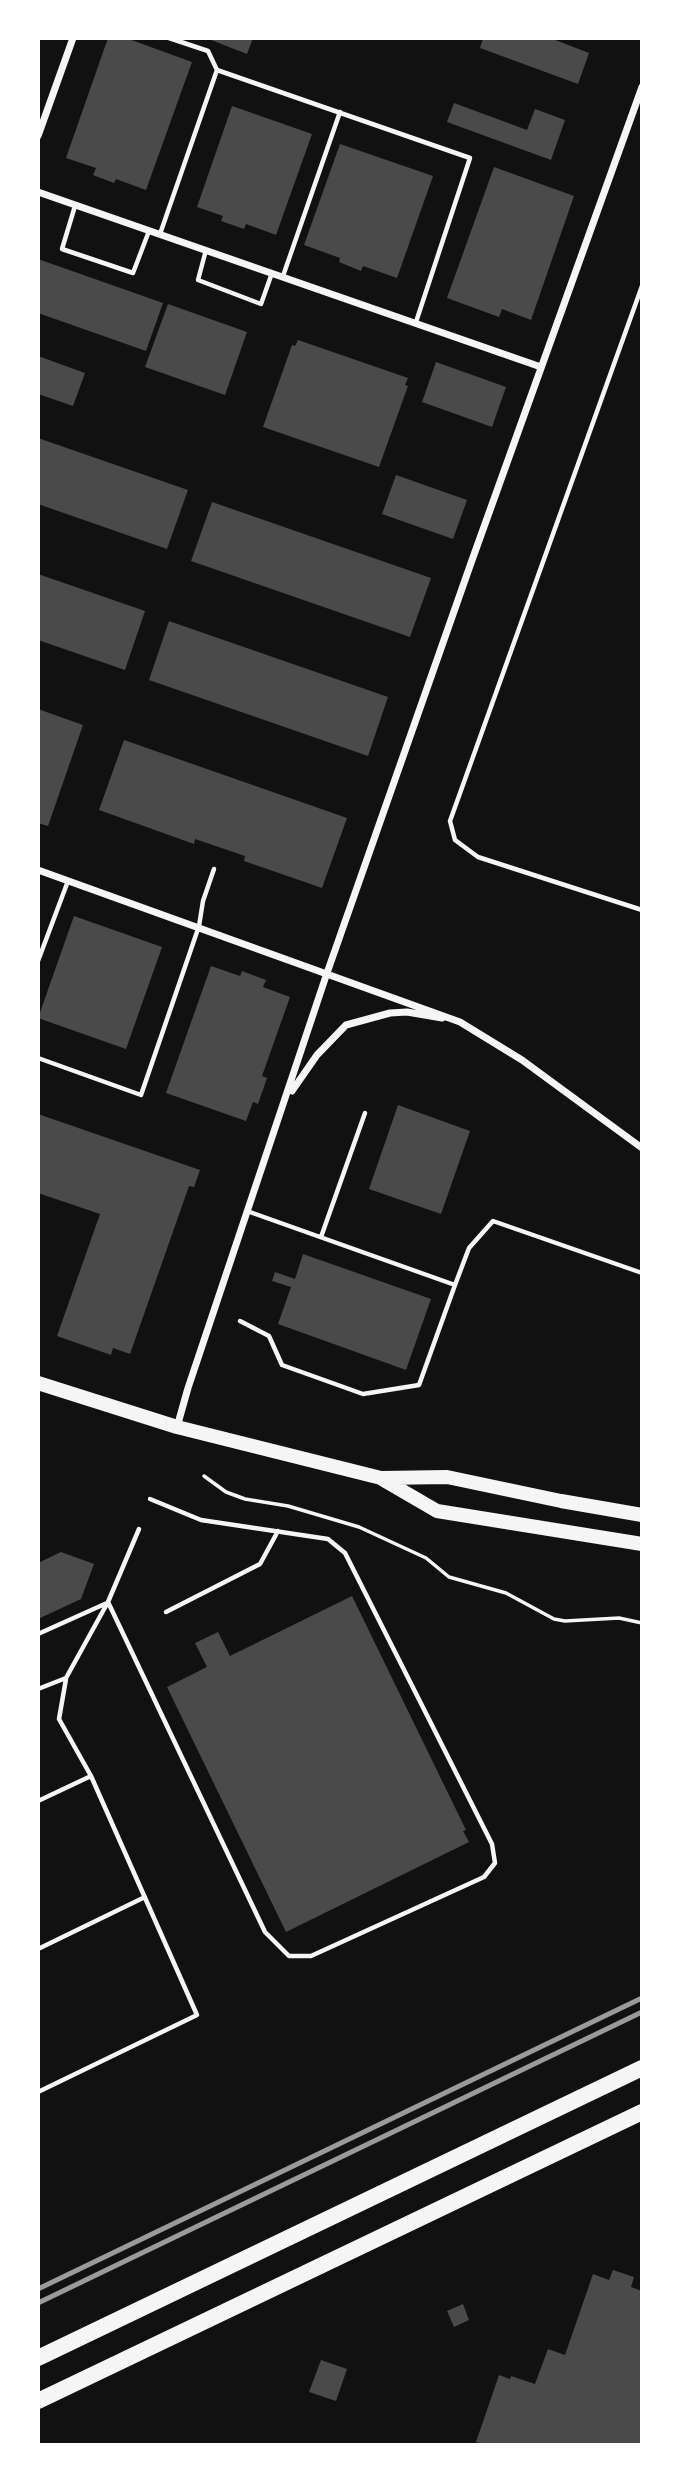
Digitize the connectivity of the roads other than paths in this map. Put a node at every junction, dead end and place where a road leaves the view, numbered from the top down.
1 (73, 38) edge
2 (169, 38) edge
3 (217, 70) junction
4 (642, 87) edge
5 (340, 112) junction
6 (38, 136) edge
7 (38, 192) edge
8 (76, 205) junction
9 (149, 230) junction
10 (160, 234) junction
11 (206, 250) junction
12 (272, 272) junction
13 (283, 276) junction
14 (642, 286) edge
15 (416, 322) junction
16 (541, 367) junction
17 (214, 869) dead end
18 (38, 870) edge
19 (68, 881) junction
20 (642, 911) edge
21 (199, 926) junction
22 (38, 961) edge
23 (327, 973) junction
24 (460, 1022) junction
25 (38, 1058) edge
26 (286, 1099) junction
27 (365, 1114) dead end
28 (642, 1148) edge
29 (247, 1211) junction
30 (321, 1237) junction
31 (642, 1273) edge
32 (455, 1286) junction
33 (240, 1321) dead end
34 (38, 1383) edge
35 (177, 1427) junction
36 (381, 1478) junction
37 (150, 1499) dead end
38 (642, 1515) edge
39 (139, 1529) dead end
40 (278, 1531) junction
41 (642, 1544) edge
42 (108, 1602) junction
43 (166, 1612) dead end
44 (38, 1634) edge
45 (66, 1678) junction
46 (38, 1689) edge
47 (91, 1776) junction
48 (38, 1801) edge
49 (145, 1897) junction
50 (38, 1949) edge
51 (642, 2068) edge
52 (38, 2092) edge
53 (642, 2112) edge
54 (38, 2358) edge
55 (38, 2401) edge

1 - 6 street
2 - 3 lane
3 - 5 lane
3 - 10 lane
4 - 16 street
5 - 13 lane
5 - 15 lane
7 - 8 street
8 - 9 street
8 - 9 lane
9 - 10 street
10 - 11 street
11 - 12 street
11 - 12 lane
12 - 13 street
13 - 15 street
14 - 20 lane
15 - 16 street
16 - 23 street
17 - 21 lane
18 - 19 street
19 - 21 street
19 - 22 lane
21 - 23 street
21 - 25 lane
23 - 24 street
23 - 26 street
24 - 26 street
24 - 28 street
26 - 29 street
27 - 30 lane
29 - 30 lane
29 - 35 street
30 - 32 lane
31 - 32 lane
32 - 33 lane
34 - 35 main road
35 - 36 main road
36 - 38 main road
36 - 41 main road
37 - 40 lane
39 - 42 lane
40 - 42 lane
40 - 43 lane
42 - 44 lane
42 - 45 lane
45 - 46 lane
45 - 47 lane
47 - 48 lane
47 - 49 lane
49 - 50 lane
49 - 52 lane
51 - 54 highway
53 - 55 highway

